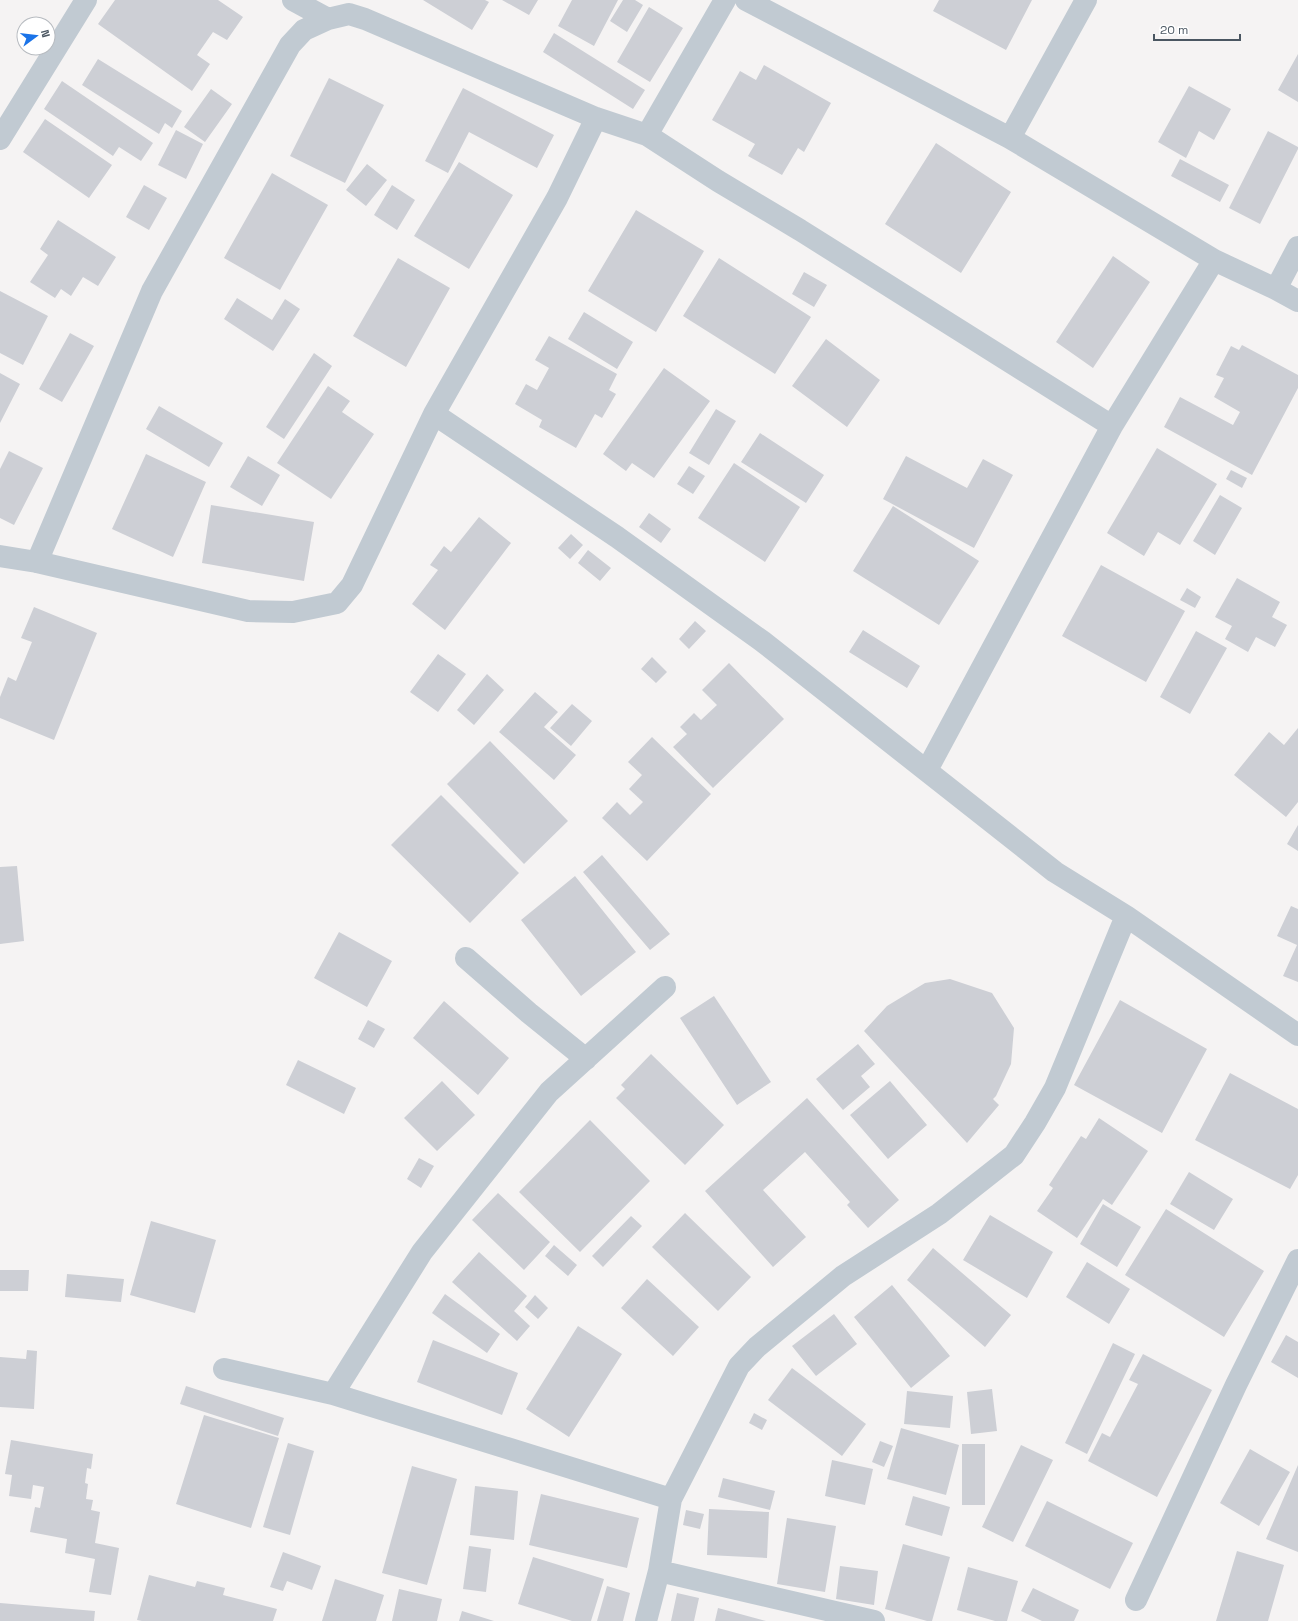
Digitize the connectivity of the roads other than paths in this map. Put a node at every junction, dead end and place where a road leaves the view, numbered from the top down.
1 (86, 0) edge
2 (293, 0) edge
3 (725, 0) edge
4 (746, 0) edge
5 (1086, 0) edge
6 (328, 19) junction
7 (596, 118) junction
8 (646, 136) junction
9 (1010, 138) junction
10 (0, 139) edge
11 (1298, 246) edge
12 (1214, 260) junction
13 (1276, 289) junction
14 (1298, 301) edge
15 (434, 414) junction
16 (1112, 426) junction
17 (0, 556) edge
18 (37, 562) junction
19 (927, 770) junction
20 (1126, 916) junction
21 (466, 958) dead end
22 (665, 987) dead end
23 (1298, 1035) edge
24 (586, 1059) junction
25 (1298, 1260) edge
26 (224, 1369) dead end
27 (332, 1394) junction
28 (671, 1499) junction
29 (659, 1571) junction
30 (1136, 1600) dead end
31 (646, 1621) edge
32 (874, 1621) edge

1 - 10 street
2 - 6 street
3 - 8 street
4 - 9 street
5 - 9 street
6 - 7 street
6 - 18 street
7 - 8 street
7 - 15 street
8 - 16 street
9 - 12 street
11 - 13 street
12 - 13 street
12 - 16 street
13 - 14 street
15 - 18 street
15 - 19 street
16 - 19 street
17 - 18 street
19 - 20 street
20 - 23 street
20 - 28 street
21 - 24 street
22 - 24 street
24 - 27 street
25 - 30 street
26 - 27 street
27 - 28 street
28 - 29 street
29 - 31 street
29 - 32 street

